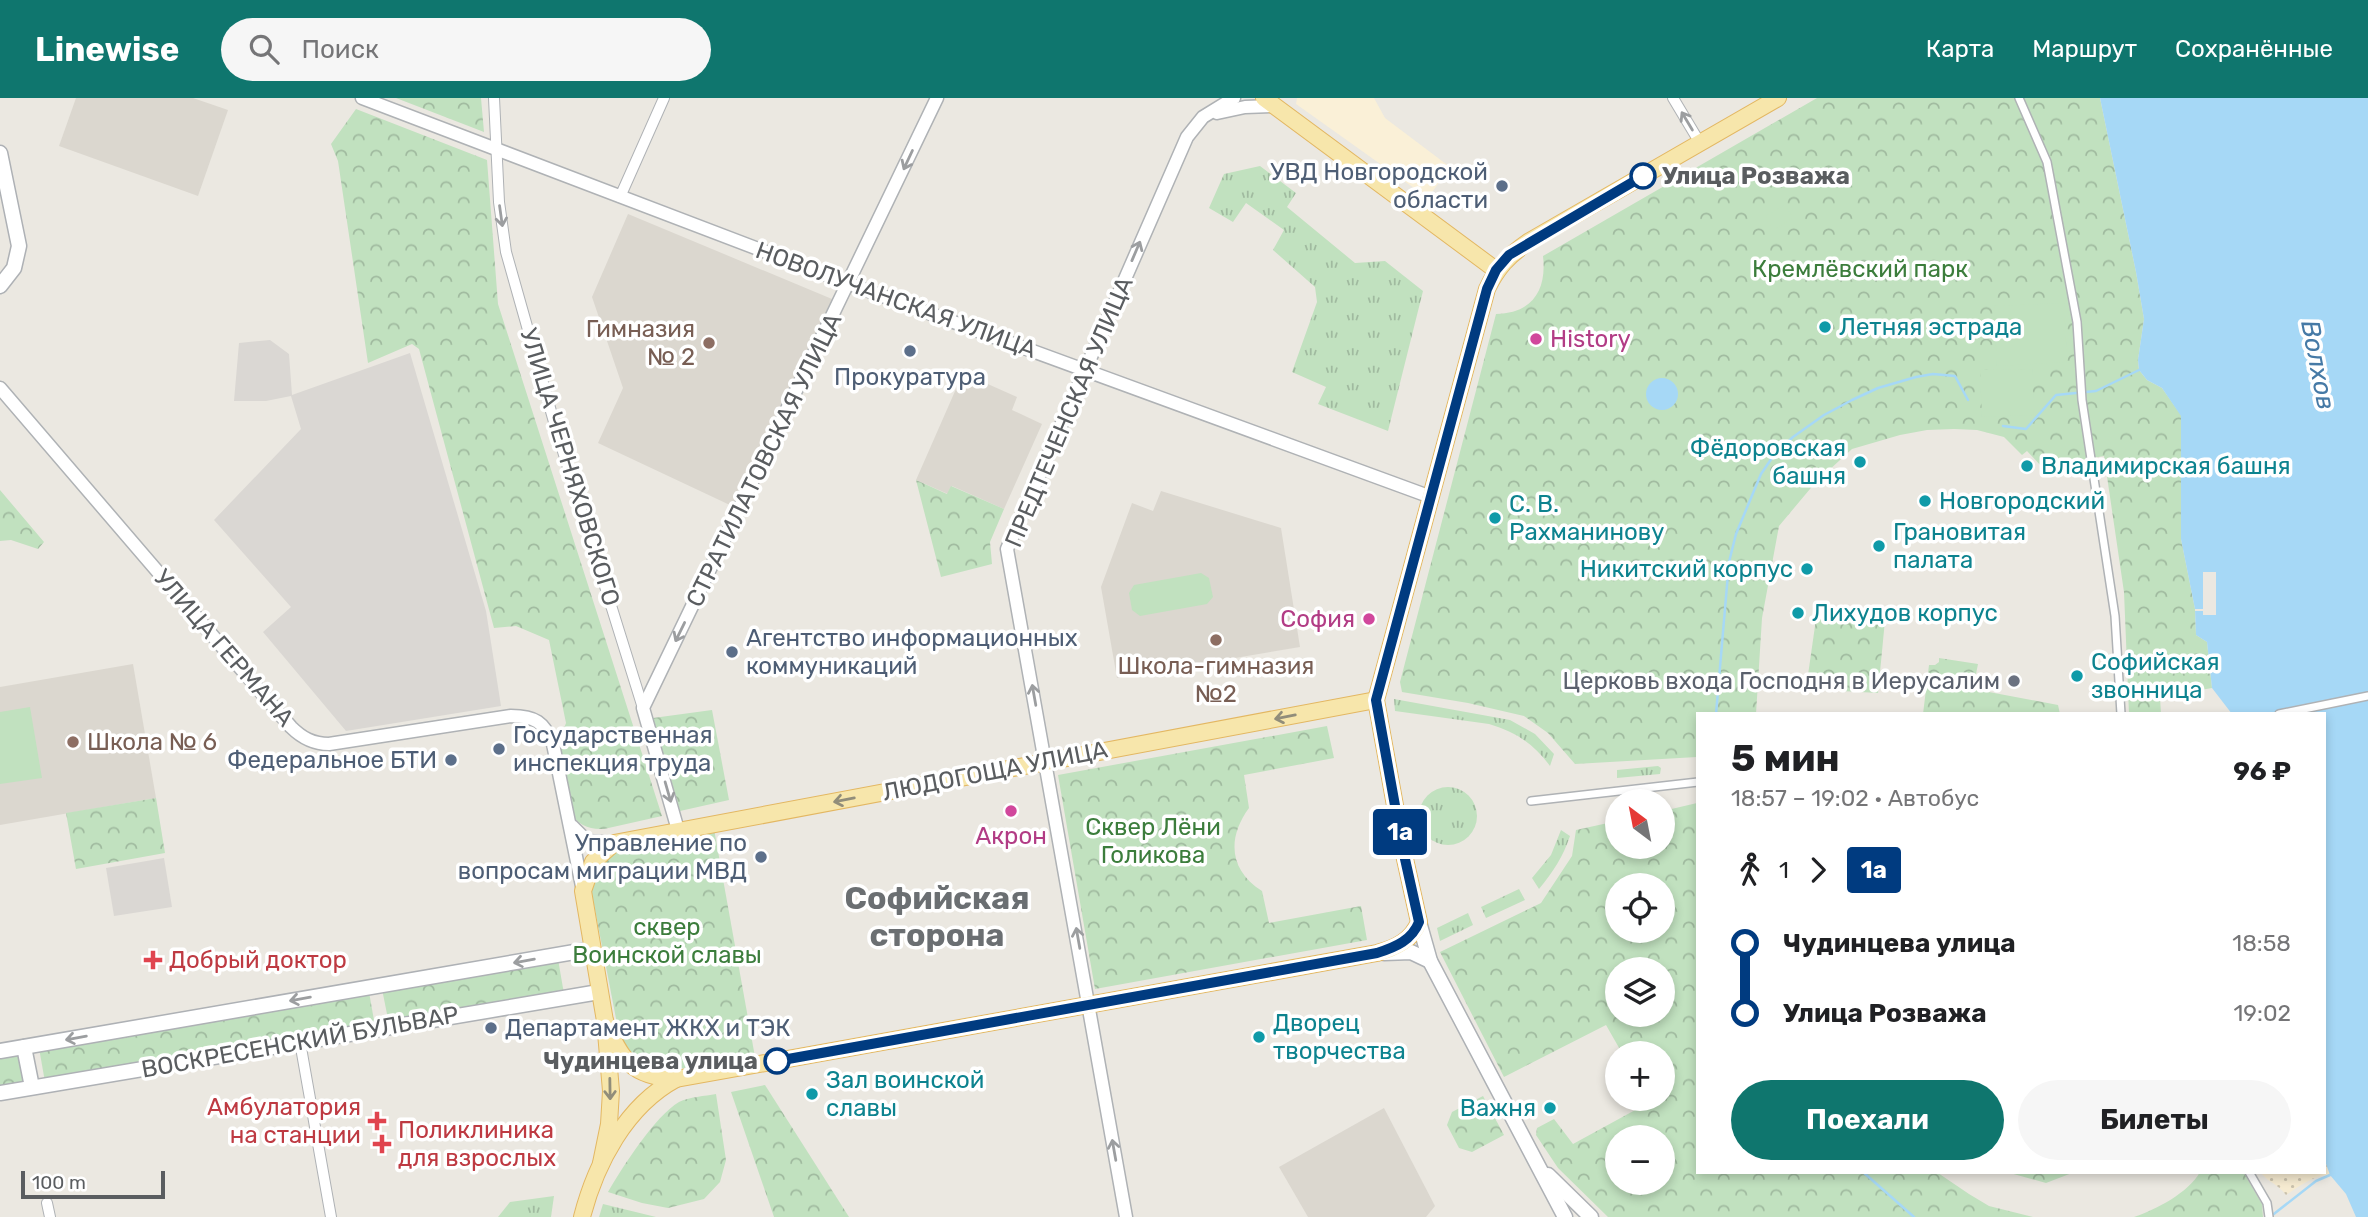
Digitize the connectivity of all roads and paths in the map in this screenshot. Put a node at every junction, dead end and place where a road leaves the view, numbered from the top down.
1 (362, 98) edge
2 (494, 98) edge
3 (664, 98) edge
4 (937, 98) edge
5 (1234, 98) edge
6 (1673, 98) edge
7 (1778, 98) edge
8 (2019, 98) edge
9 (1270, 102) edge
10 (1203, 117) junction
11 (1700, 143) junction
12 (496, 148) junction
13 (0, 153) edge
14 (620, 197) junction
15 (1496, 270) junction
16 (849, 284) junction
17 (0, 286) edge
18 (1085, 370) junction
19 (0, 388) edge
20 (1431, 497) junction
21 (2368, 696) edge
22 (1376, 700) junction
23 (643, 708) junction
24 (2121, 712) edge
25 (2289, 712) edge
26 (1045, 762) junction
27 (1696, 782) edge
28 (1531, 801) dead end
29 (570, 823) junction
30 (678, 830) junction
31 (614, 843) junction
32 (583, 891) junction
33 (1419, 922) junction
34 (592, 949) junction
35 (1377, 953) junction
36 (1430, 961) junction
37 (599, 992) junction
38 (1090, 1006) junction
39 (605, 1021) junction
40 (300, 1042) junction
41 (24, 1047) junction
42 (0, 1051) edge
43 (676, 1079) junction
44 (32, 1087) junction
45 (0, 1093) edge
46 (1536, 1160) junction
47 (601, 1163) junction
48 (2250, 1174) edge
49 (47, 1203) dead end
50 (2269, 1216) edge
51 (50, 1217) edge
52 (331, 1217) edge
53 (582, 1217) edge
54 (1126, 1217) edge
55 (1565, 1217) edge
56 (1591, 1217) edge

1 - 12 street, НОВОЛУЧАНСКАЯ УЛИЦА
2 - 12 street, УЛИЦА ЧЕРНЯХОВСКОГО
3 - 14 street
4 -> 16 street, СТРАТИЛАТОВСКАЯ УЛИЦА
5 - 10 street, ПРЕДТЕЧЕНСКАЯ УЛИЦА
11 -> 6 street
7 - 11 main road
8 - 24 street
9 - 10 street
9 - 15 main road
18 -> 10 street, ПРЕДТЕЧЕНСКАЯ УЛИЦА
11 - 15 main road
12 - 14 street, НОВОЛУЧАНСКАЯ УЛИЦА
12 -> 23 street, УЛИЦА ЧЕРНЯХОВСКОГО
13 - 17 main road
14 - 16 street, НОВОЛУЧАНСКАЯ УЛИЦА
15 - 20 main road
16 - 18 street, НОВОЛУЧАНСКАЯ УЛИЦА
16 -> 23 street, СТРАТИЛАТОВСКАЯ УЛИЦА
18 - 20 street, НОВОЛУЧАНСКАЯ УЛИЦА
26 -> 18 street, ПРЕДТЕЧЕНСКАЯ УЛИЦА
19 - 29 street, УЛИЦА ГЕРМАНА
20 - 22 main road
21 - 25 street
22 -> 26 main road, ЛЮДОГОЩА УЛИЦА
22 - 33 main road
23 -> 30 street, УЛИЦА ЧЕРНЯХОВСКОГО
26 -> 30 main road, ЛЮДОГОЩА УЛИЦА
38 -> 26 street, ПРЕДТЕЧЕНСКАЯ УЛИЦА
27 - 28 street
29 - 31 street, ЛЮДОГОЩА УЛИЦА
29 - 32 street, УЛИЦА ГЕРМАНА
30 - 31 main road, ЛЮДОГОЩА УЛИЦА
31 - 32 main road
32 - 34 main road
33 - 35 main road
33 - 36 main road
34 - 37 main road
34 -> 41 main road, ВОСКРЕСЕНСКИЙ БУЛЬВАР
35 - 36 main road
35 - 38 main road
36 - 46 main road
37 - 39 main road
37 - 40 main road, ВОСКРЕСЕНСКИЙ БУЛЬВАР
38 - 43 main road
54 -> 38 street, ПРЕДТЕЧЕНСКАЯ УЛИЦА
39 - 43 main road
39 -> 47 main road
40 - 44 main road, ВОСКРЕСЕНСКИЙ БУЛЬВАР
40 - 52 street
41 - 42 main road, ВОСКРЕСЕНСКИЙ БУЛЬВАР
41 - 44 main road
43 - 47 main road
44 - 45 main road, ВОСКРЕСЕНСКИЙ БУЛЬВАР
46 - 55 main road
46 - 56 main road
47 - 53 main road
48 - 50 street
49 - 51 street

